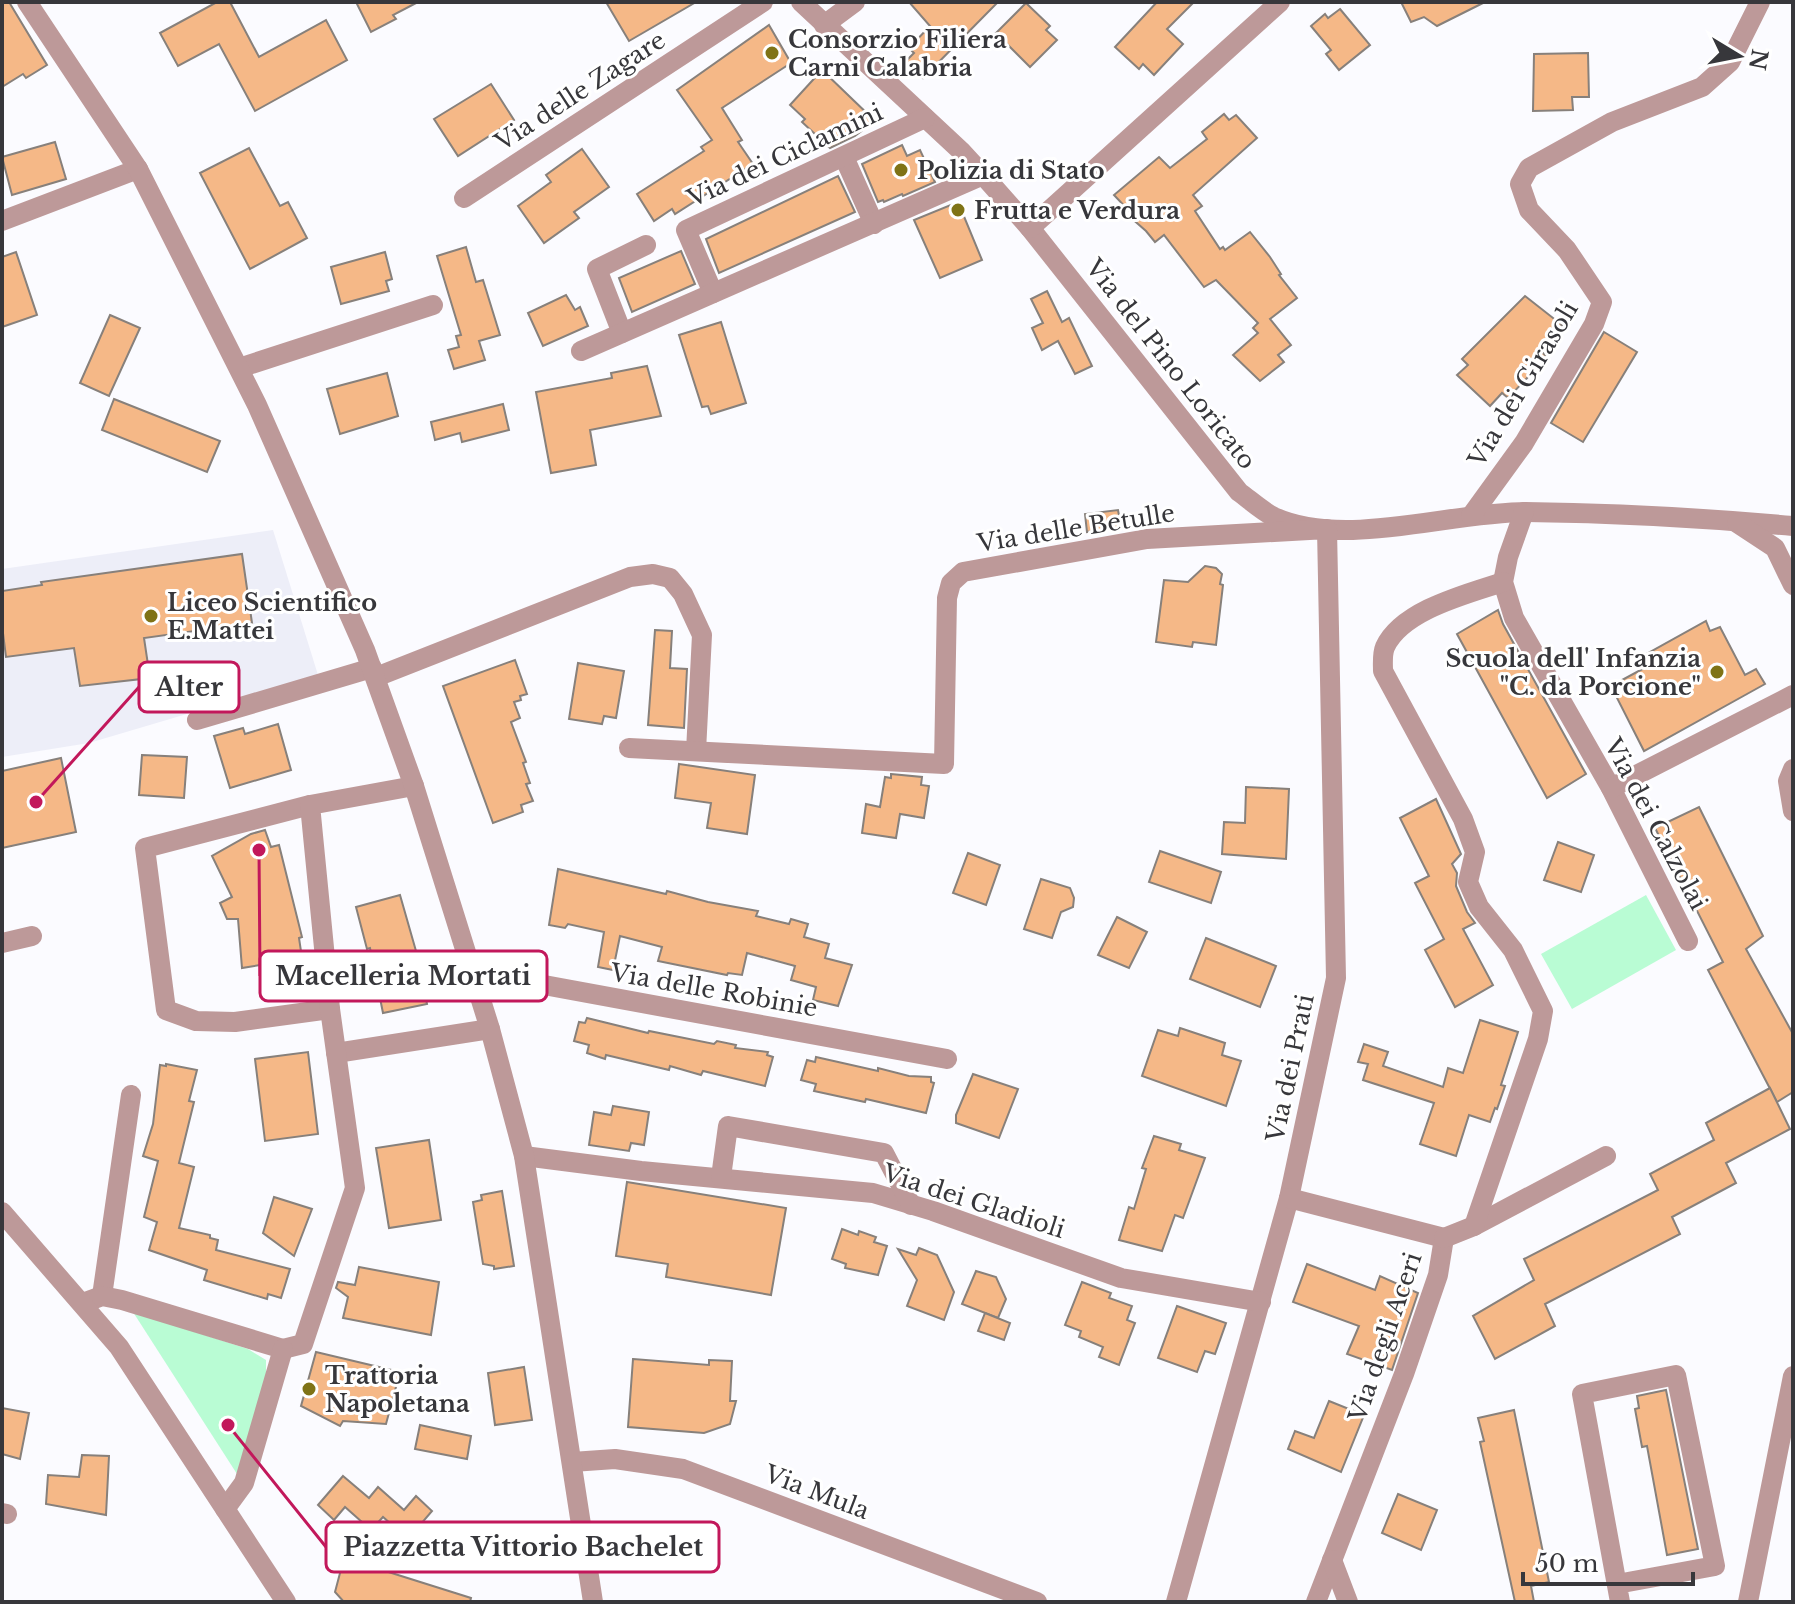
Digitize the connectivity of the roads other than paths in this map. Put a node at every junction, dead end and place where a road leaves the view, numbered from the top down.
1 (27, 2) edge
2 (763, 2) edge
3 (801, 2) edge
4 (855, 2) edge
5 (1280, 2) edge
6 (1760, 2) edge
7 (824, 25) junction
8 (925, 118) junction
9 (844, 157) junction
10 (138, 169) junction
11 (983, 175) junction
12 (464, 198) dead end
13 (2, 221) edge
14 (874, 224) junction
15 (1030, 228) junction
16 (646, 245) dead end
17 (713, 293) junction
18 (433, 305) dead end
19 (622, 333) junction
20 (581, 351) dead end
21 (239, 368) junction
22 (1524, 512) junction
23 (1471, 516) junction
24 (1733, 521) junction
25 (1793, 526) edge
26 (1327, 529) junction
27 (1503, 582) junction
28 (1793, 585) edge
29 (374, 672) junction
30 (1793, 695) edge
31 (197, 720) dead end
32 (629, 748) dead end
33 (696, 751) junction
34 (1793, 769) edge
35 (414, 786) junction
36 (1611, 788) junction
37 (310, 805) junction
38 (1793, 811) edge
39 (32, 936) dead end
40 (1688, 941) dead end
41 (2, 943) edge
42 (473, 972) junction
43 (330, 1009) junction
44 (490, 1029) junction
45 (336, 1053) junction
46 (947, 1059) dead end
47 (131, 1095) dead end
48 (524, 1156) junction
49 (1606, 1156) dead end
50 (721, 1177) junction
51 (1289, 1198) junction
52 (911, 1205) junction
53 (2, 1212) edge
54 (1474, 1226) junction
55 (1444, 1238) junction
56 (92, 1300) junction
57 (1261, 1302) junction
58 (283, 1349) junction
59 (1793, 1376) edge
60 (572, 1462) junction
61 (225, 1509) junction
62 (1332, 1560) junction
63 (1619, 1593) edge
64 (1749, 1599) edge
65 (286, 1602) edge
66 (593, 1602) edge
67 (1037, 1602) edge
68 (1176, 1602) edge
69 (1316, 1602) edge
70 (1348, 1602) edge

1 - 10 street
2 - 12 street, Via delle Zagare
3 - 7 street, Via del Pino Loricato
4 - 7 street
5 - 15 street
6 - 23 street, Via dei Girasoli
7 - 8 street, Via del Pino Loricato
8 - 9 street, Via dei Ciclamini
8 - 11 street, Via del Pino Loricato
9 - 14 street
9 - 17 street, Via dei Ciclamini
10 - 13 street
10 - 21 street
11 - 14 street
11 - 15 street, Via del Pino Loricato
14 - 17 street
15 - 26 street, Via del Pino Loricato
16 - 19 street
17 - 19 street
18 - 21 street
19 - 20 street
21 - 29 street
22 - 23 street, Via del Pino Loricato
22 - 24 street, Via del Pino Loricato
22 - 27 street
23 - 26 street, Via del Pino Loricato
24 - 25 street, Via del Pino Loricato
24 - 28 street
26 - 33 street, Via delle Betulle
26 - 51 street, Via dei Prati
27 - 36 street, Via dei Calzolai
27 - 54 street
29 - 31 street
29 - 33 street
29 - 35 street
30 - 36 street
32 - 33 street, Via delle Betulle
34 - 38 street
35 - 37 street
35 - 42 street
36 - 40 street, Via dei Calzolai
37 - 43 street
37 - 43 street
39 - 41 street
42 - 44 street
42 - 46 street, Via delle Robinie
43 - 45 street
44 - 45 street
44 - 48 street
45 - 58 street
47 - 56 street
48 - 50 street, Via dei Gladioli
48 - 60 street
49 - 54 street
50 - 52 street, Via dei Gladioli
50 - 52 street
51 - 55 street, Via degli Aceri
51 - 57 street, Via dei Prati
52 - 57 street, Via dei Gladioli
53 - 56 street
54 - 55 street
55 - 62 street, Via degli Aceri
56 - 58 street
56 - 61 street
57 - 68 street, Via dei Prati
58 - 61 street
59 - 64 street
60 - 66 street
60 - 67 street, Via Mula
61 - 65 street
62 - 69 street, Via degli Aceri
62 - 70 street
63 - 63 street

